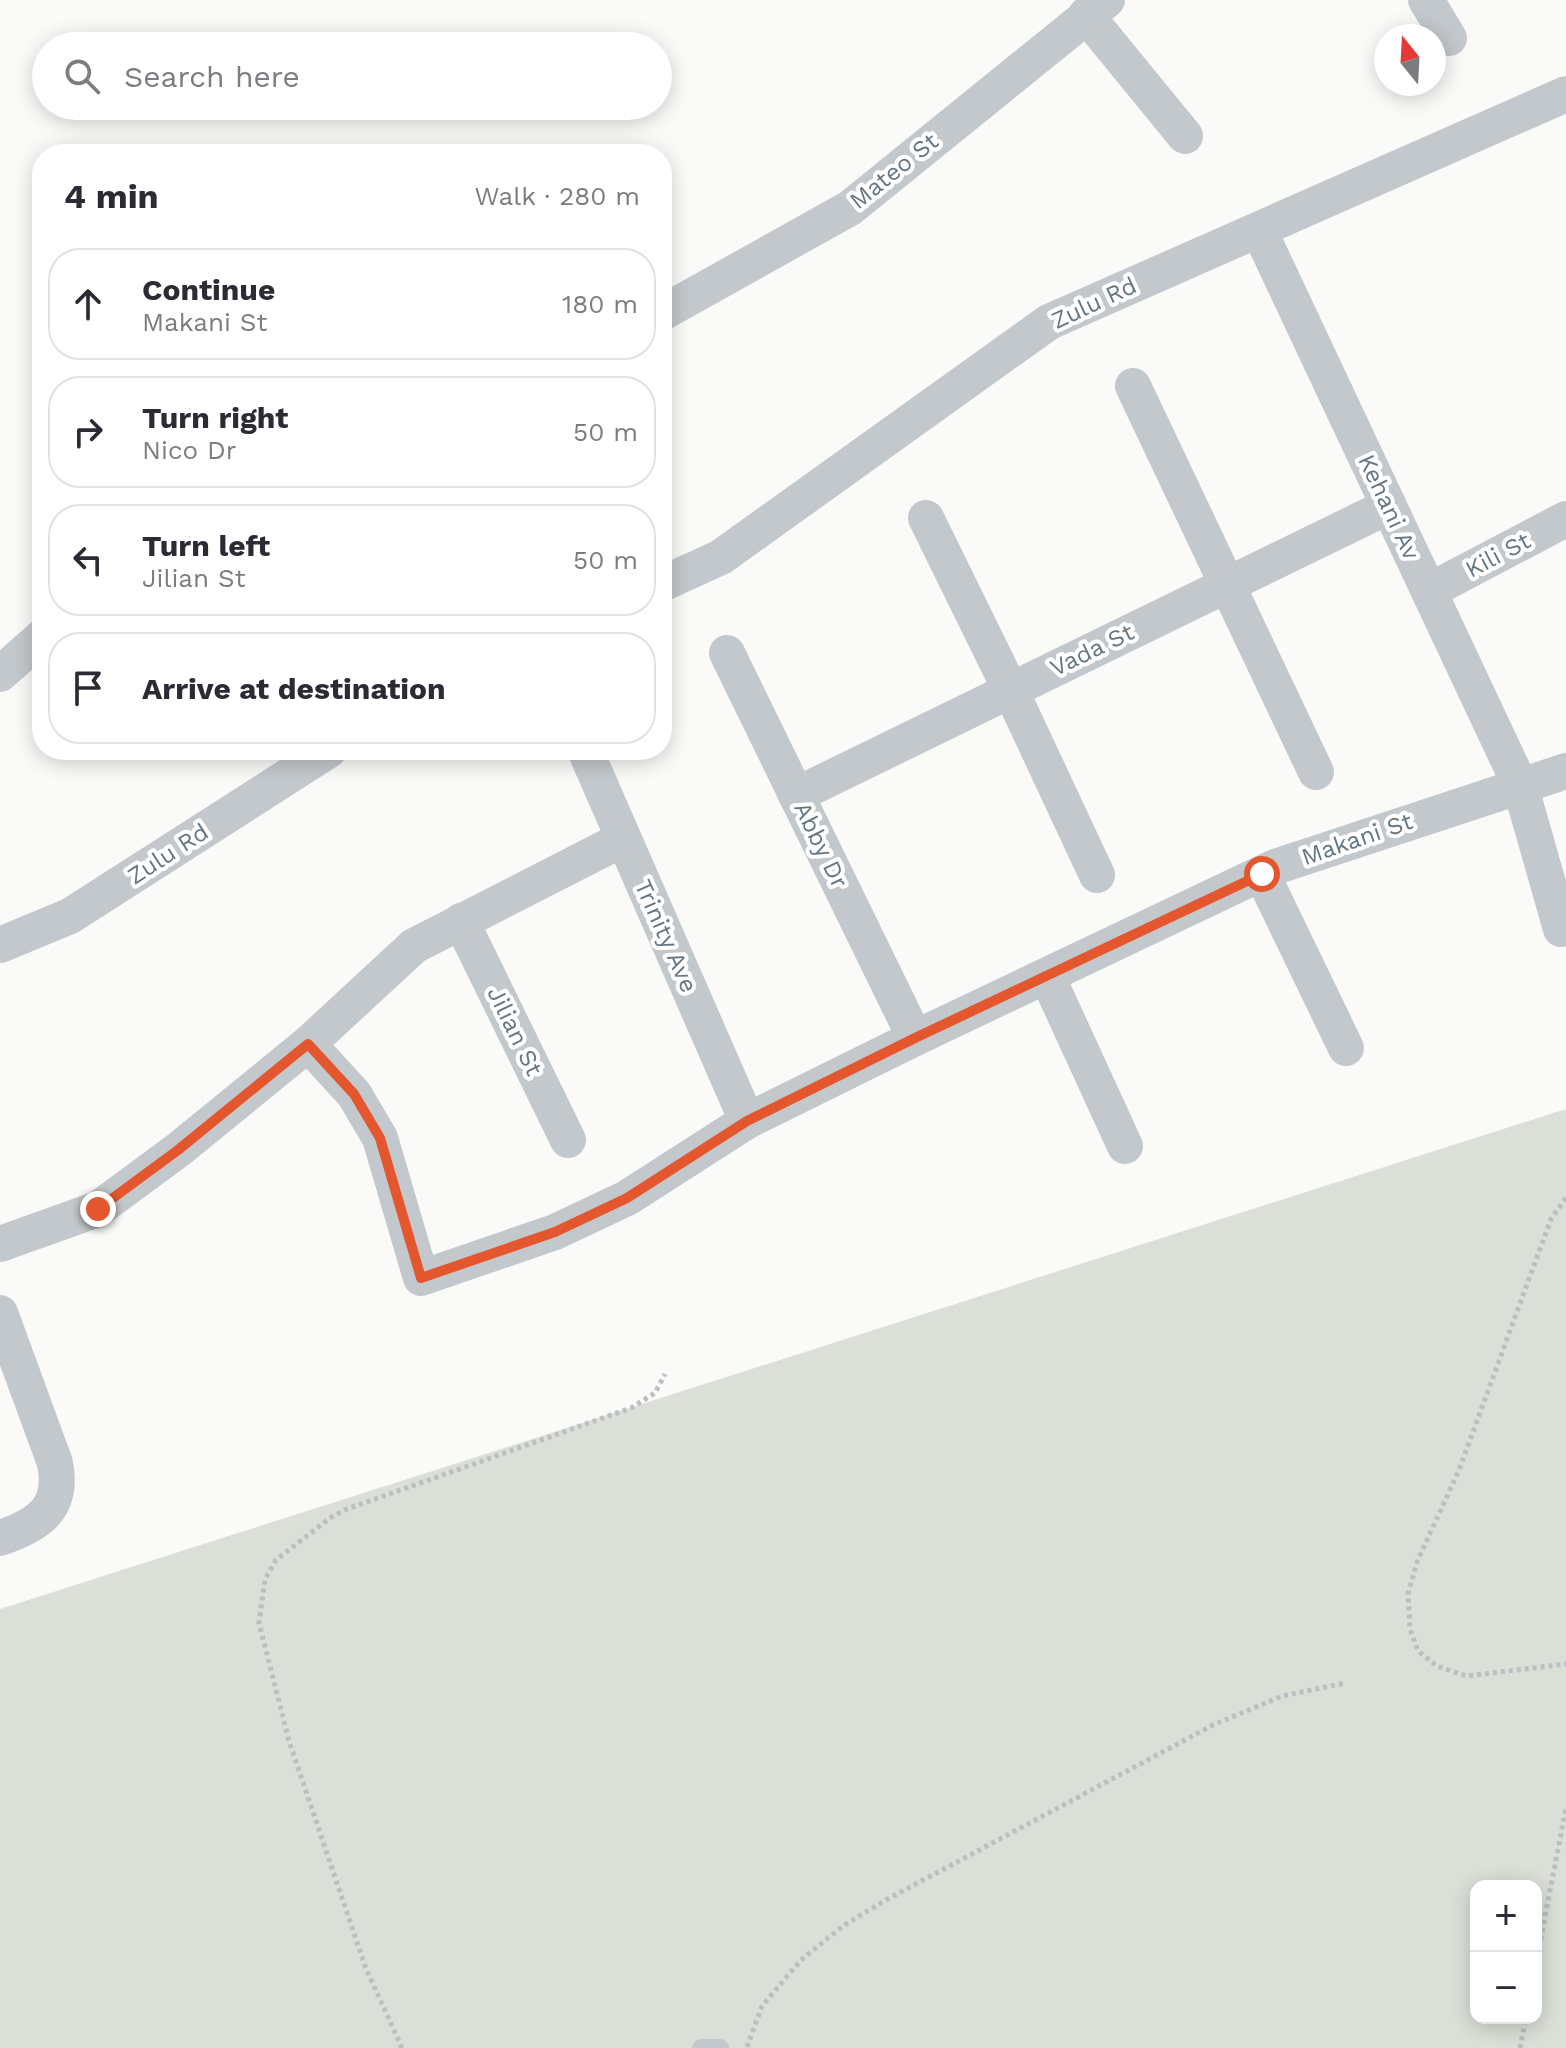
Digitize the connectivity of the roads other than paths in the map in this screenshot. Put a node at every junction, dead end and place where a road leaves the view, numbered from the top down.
1 (1426, 0) edge
2 (1096, 8) edge
3 (1449, 38) dead end
4 (1566, 94) edge
5 (1185, 136) dead end
6 (1259, 230) junction
7 (672, 307) edge
8 (1133, 386) dead end
9 (1389, 506) junction
10 (926, 518) dead end
11 (1566, 519) edge
12 (672, 579) edge
13 (1228, 585) junction
14 (1429, 591) junction
15 (32, 646) edge
16 (727, 653) dead end
17 (0, 674) edge
18 (1010, 689) junction
19 (313, 760) edge
20 (589, 760) edge
21 (1566, 771) edge
22 (1316, 772) dead end
23 (1520, 785) junction
24 (796, 795) junction
25 (623, 839) junction
26 (1262, 874) junction
27 (1097, 875) dead end
28 (461, 921) junction
29 (1561, 929) dead end
30 (0, 945) edge
31 (1047, 976) junction
32 (915, 1038) junction
33 (308, 1044) junction
34 (1346, 1048) dead end
35 (747, 1121) junction
36 (568, 1140) dead end
37 (1125, 1146) dead end
38 (0, 1244) edge
39 (0, 1313) edge
40 (0, 1538) edge
41 (701, 2048) edge
42 (720, 2048) edge

1 - 3 street
2 - 5 street
2 - 7 street, Mateo St
4 - 6 street, Zulu Rd
6 - 9 street, Kehani Av
6 - 12 street, Zulu Rd
8 - 13 street
9 - 13 street, Vada St
9 - 14 street, Kehani Av
10 - 18 street
11 - 14 street, Kili St
13 - 18 street, Vada St
13 - 22 street
14 - 23 street, Kehani Av
15 - 17 street
16 - 24 street, Abby Dr
18 - 24 street, Vada St
18 - 27 street
19 - 30 street, Zulu Rd
20 - 25 street, Trinity Ave
21 - 23 street, Makani St
23 - 26 street, Makani St
23 - 29 street, Kehani Av
24 - 32 street, Abby Dr
25 - 28 street
25 - 35 street, Trinity Ave
26 - 31 street, Makani St
26 - 34 street
28 - 33 street
28 - 36 street, Jilian St
31 - 32 street, Makani St
31 - 37 street
32 - 35 street, Makani St
33 - 35 street, Makani St
33 - 38 street
39 - 40 street
41 - 42 lane

